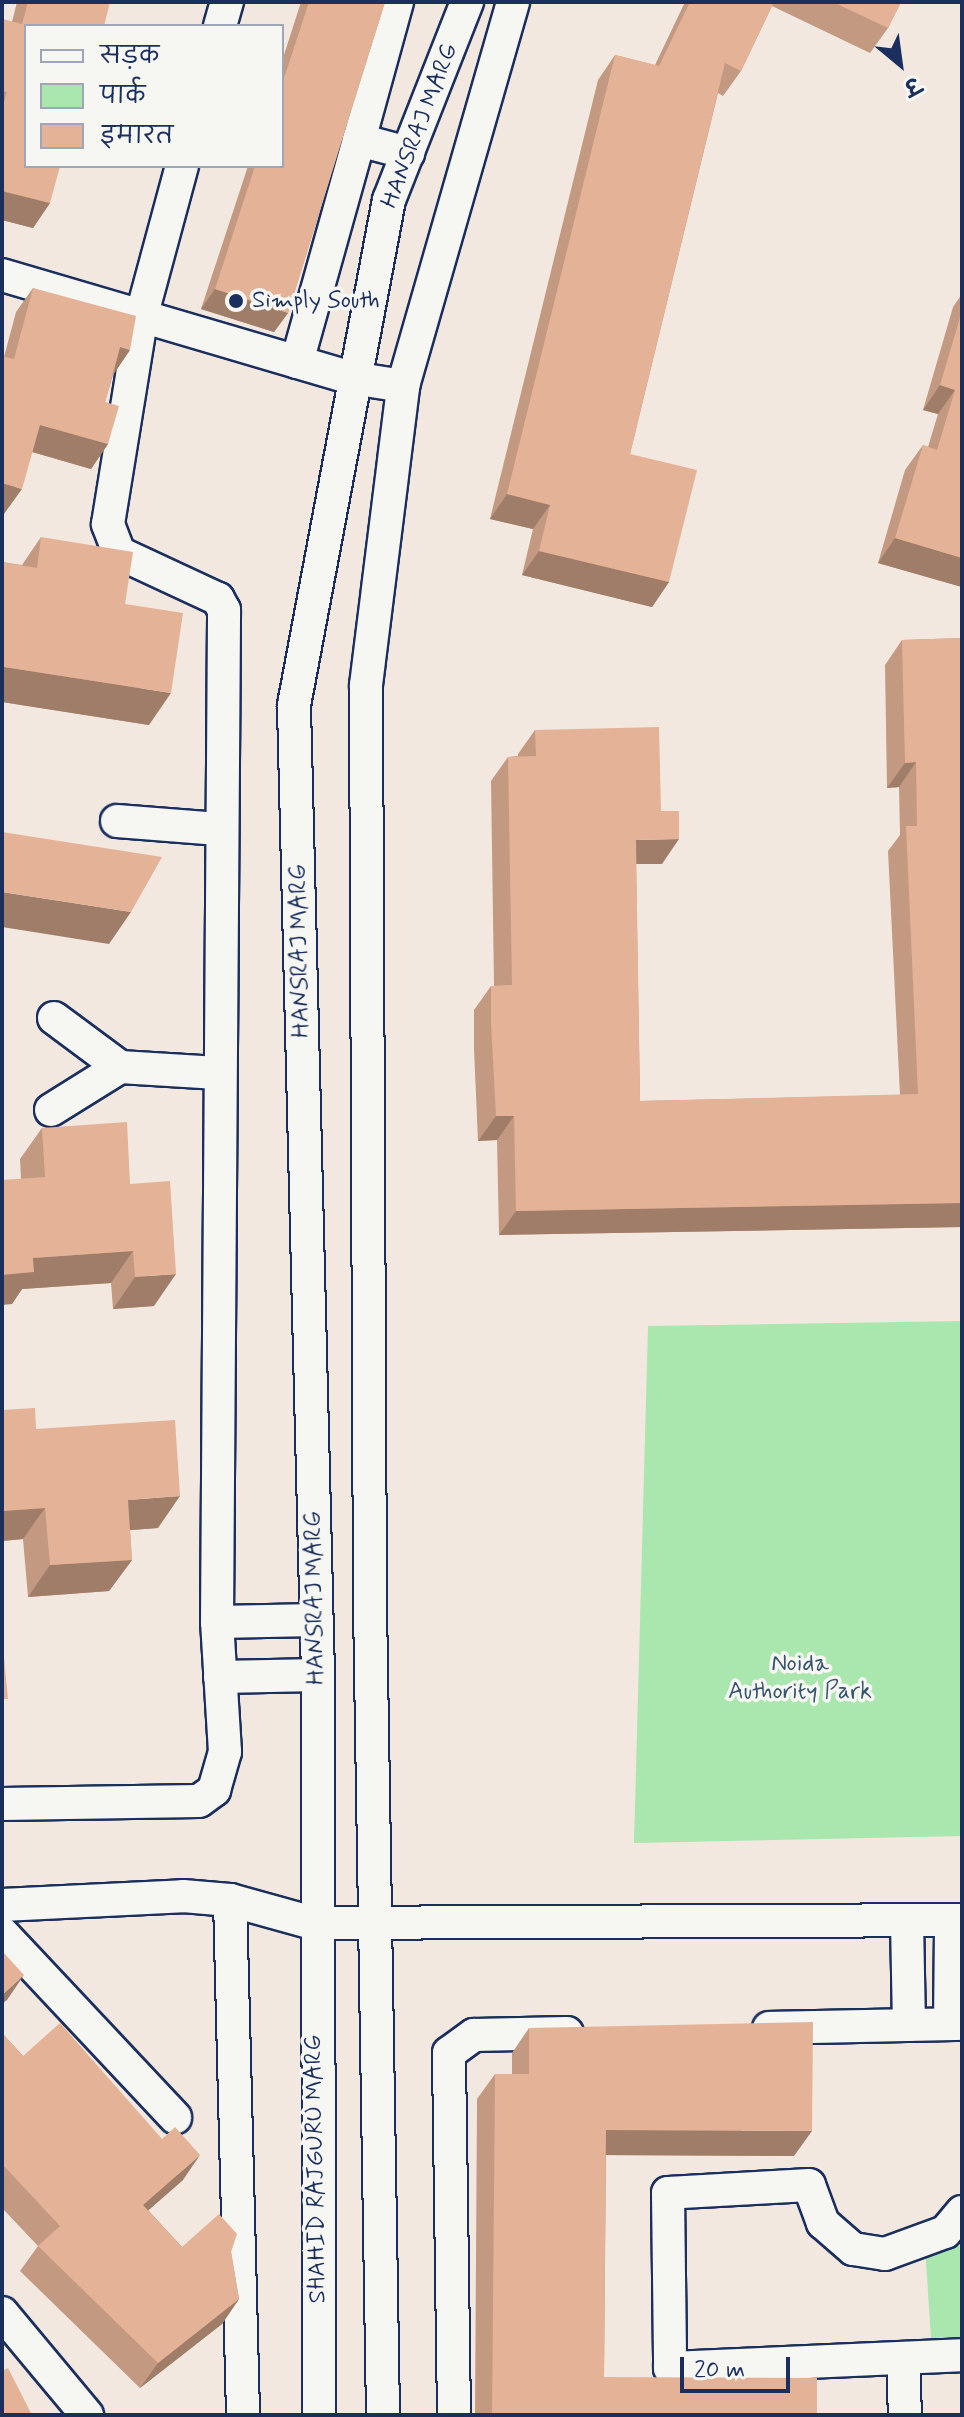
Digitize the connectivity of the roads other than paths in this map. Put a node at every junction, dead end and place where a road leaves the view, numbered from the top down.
1 (227, 2) edge
2 (397, 2) edge
3 (467, 2) edge
4 (513, 2) edge
5 (221, 24) edge
6 (359, 140) junction
7 (408, 153) junction
8 (181, 168) edge
9 (2, 275) edge
10 (142, 314) junction
11 (297, 362) junction
12 (352, 378) junction
13 (403, 386) junction
14 (117, 821) dead end
15 (219, 829) junction
16 (54, 1018) dead end
17 (120, 1067) junction
18 (218, 1073) junction
19 (51, 1110) dead end
20 (316, 1620) junction
21 (217, 1622) junction
22 (318, 1675) junction
23 (220, 1677) junction
24 (2, 1804) edge
25 (230, 1900) junction
26 (2, 1905) edge
27 (956, 1920) edge
28 (907, 1921) junction
29 (313, 1923) junction
30 (376, 1923) junction
31 (2, 1933) edge
32 (956, 2024) edge
33 (909, 2025) junction
34 (738, 2029) edge
35 (598, 2032) edge
36 (175, 2117) dead end
37 (962, 2212) edge
38 (2, 2313) edge
39 (962, 2355) edge
40 (903, 2359) junction
41 (87, 2415) edge
42 (243, 2415) edge
43 (319, 2415) edge
44 (383, 2415) edge
45 (454, 2415) edge
46 (905, 2415) edge

1 - 5 street
2 - 6 street
3 - 7 street, HANSRAJ MARG
4 - 13 street, HANSRAJ MARG
6 - 7 street
6 - 11 street
7 - 12 street, HANSRAJ MARG
8 - 10 street
9 - 10 street
10 - 11 street
10 - 15 street
11 - 12 street
12 - 13 street
12 - 20 street, HANSRAJ MARG
13 - 30 street, HANSRAJ MARG
14 - 15 street
15 - 18 street
16 - 17 street
17 - 18 street
17 - 19 street
18 - 21 street
20 - 21 street
20 - 22 street, HANSRAJ MARG
21 - 23 street
22 - 23 street
22 - 29 street, HANSRAJ MARG
23 - 24 street
25 - 26 street
25 - 29 street
25 - 42 street
27 - 28 street
27 - 32 street
28 - 30 street
28 - 33 street
29 - 30 street
29 - 43 street, SHAHID RAJGURU MARG
30 - 44 street
31 - 36 street
32 - 33 street
33 - 34 street
35 - 45 street
37 - 40 street
38 - 41 street
39 - 40 street
40 - 46 street

